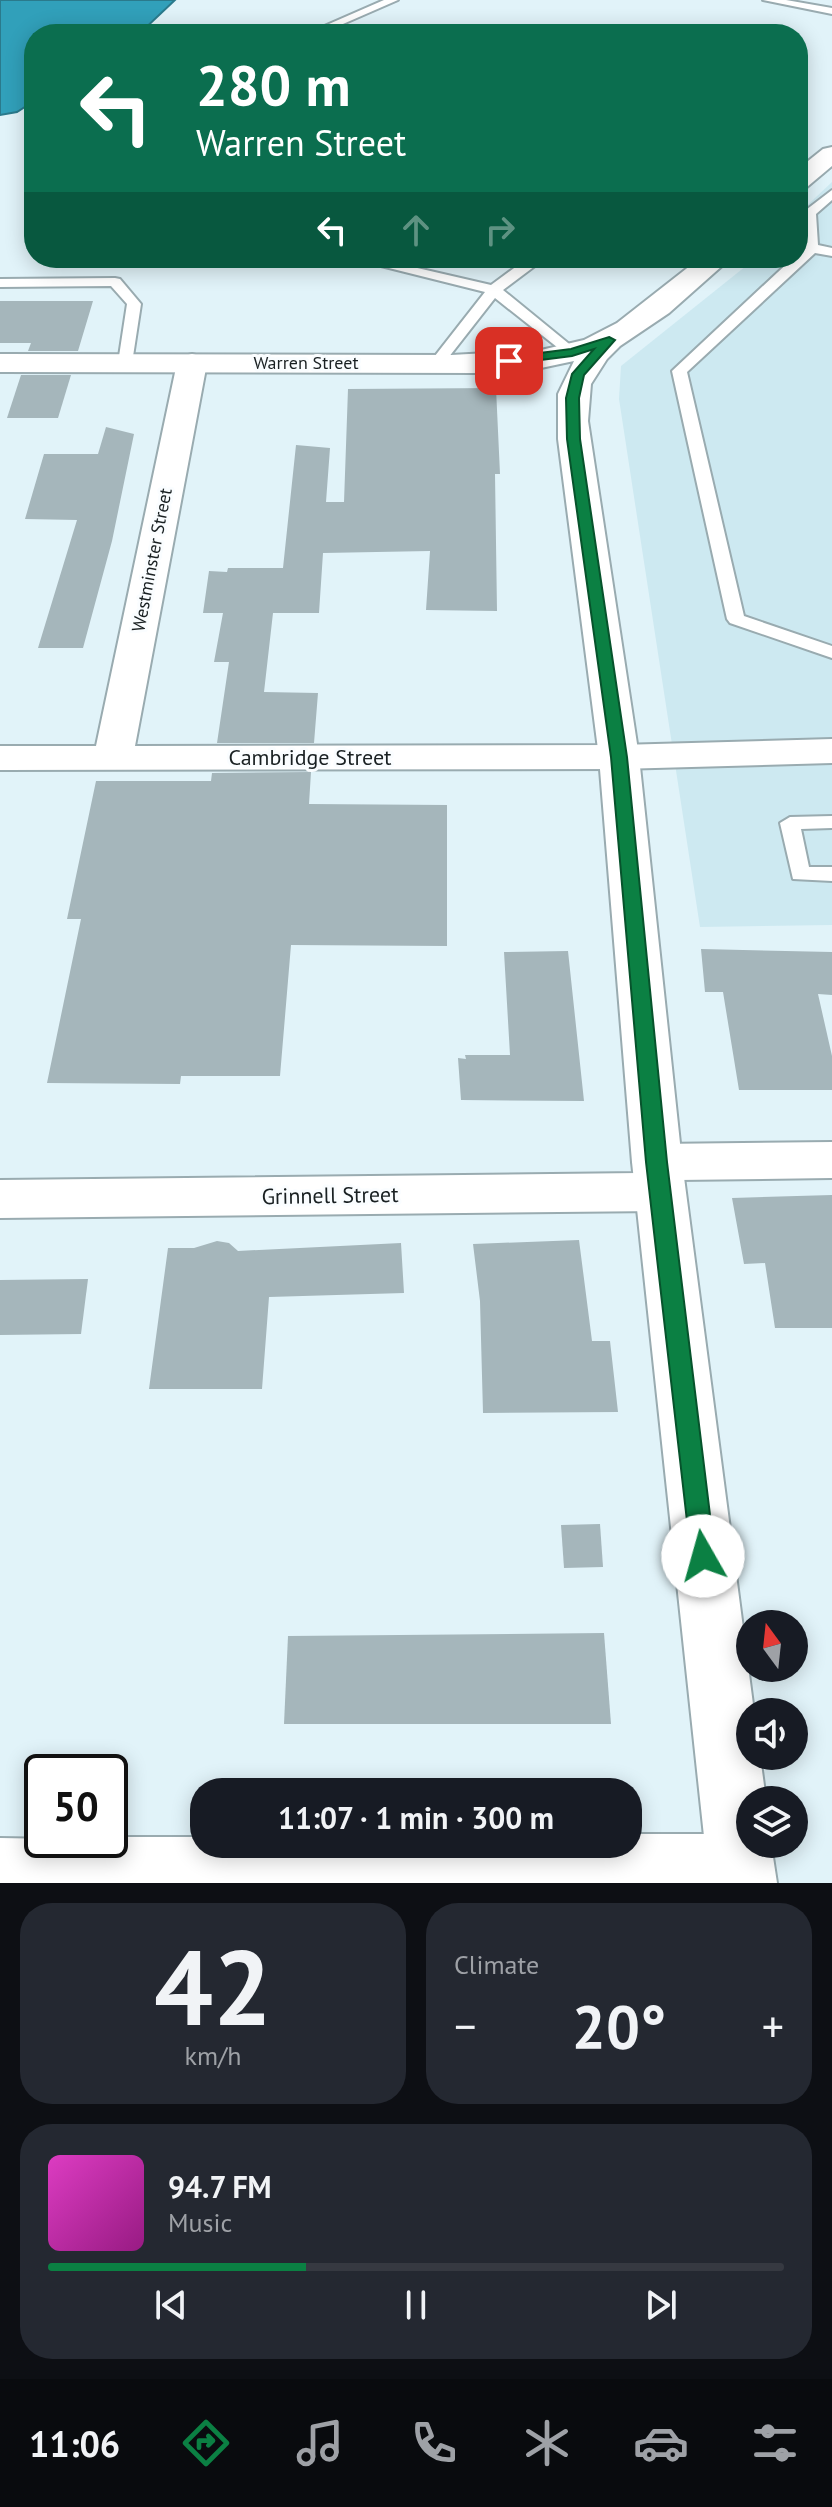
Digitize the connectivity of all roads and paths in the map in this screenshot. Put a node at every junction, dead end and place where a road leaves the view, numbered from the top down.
1 (393, 0) edge
2 (768, 0) edge
3 (832, 11) edge
4 (335, 24) edge
5 (832, 154) edge
6 (808, 174) edge
7 (832, 194) edge
8 (812, 248) junction
9 (808, 252) edge
10 (832, 252) edge
11 (399, 268) edge
12 (523, 268) edge
13 (705, 268) edge
14 (790, 268) edge
15 (0, 283) edge
16 (494, 290) junction
17 (591, 346) junction
18 (0, 363) edge
19 (125, 363) junction
20 (192, 363) junction
21 (436, 364) junction
22 (832, 652) edge
23 (830, 748) edge
24 (113, 757) junction
25 (619, 757) junction
26 (0, 758) edge
27 (832, 822) edge
28 (832, 874) edge
29 (832, 1160) edge
30 (658, 1177) junction
31 (0, 1199) edge
32 (0, 1871) edge
33 (742, 1875) edge

1 - 4 lane
2 - 3 lane
5 - 6 street
7 - 8 lane
8 - 9 lane
8 - 10 lane
11 - 16 lane
12 - 16 lane
13 - 17 street
14 - 22 lane
15 - 19 lane
16 - 17 lane
16 - 21 lane
17 - 21 street, Warren Street
17 - 25 street
18 - 19 street, Warren Street
19 - 20 street, Warren Street
20 - 21 street, Warren Street
20 - 24 street, Westminster Street
23 - 25 street, Cambridge Street
24 - 25 street, Cambridge Street
24 - 26 street, Cambridge Street
25 - 30 street
27 - 28 lane
29 - 30 street, Grinnell Street
30 - 31 street, Grinnell Street
30 - 33 street
32 - 33 street

